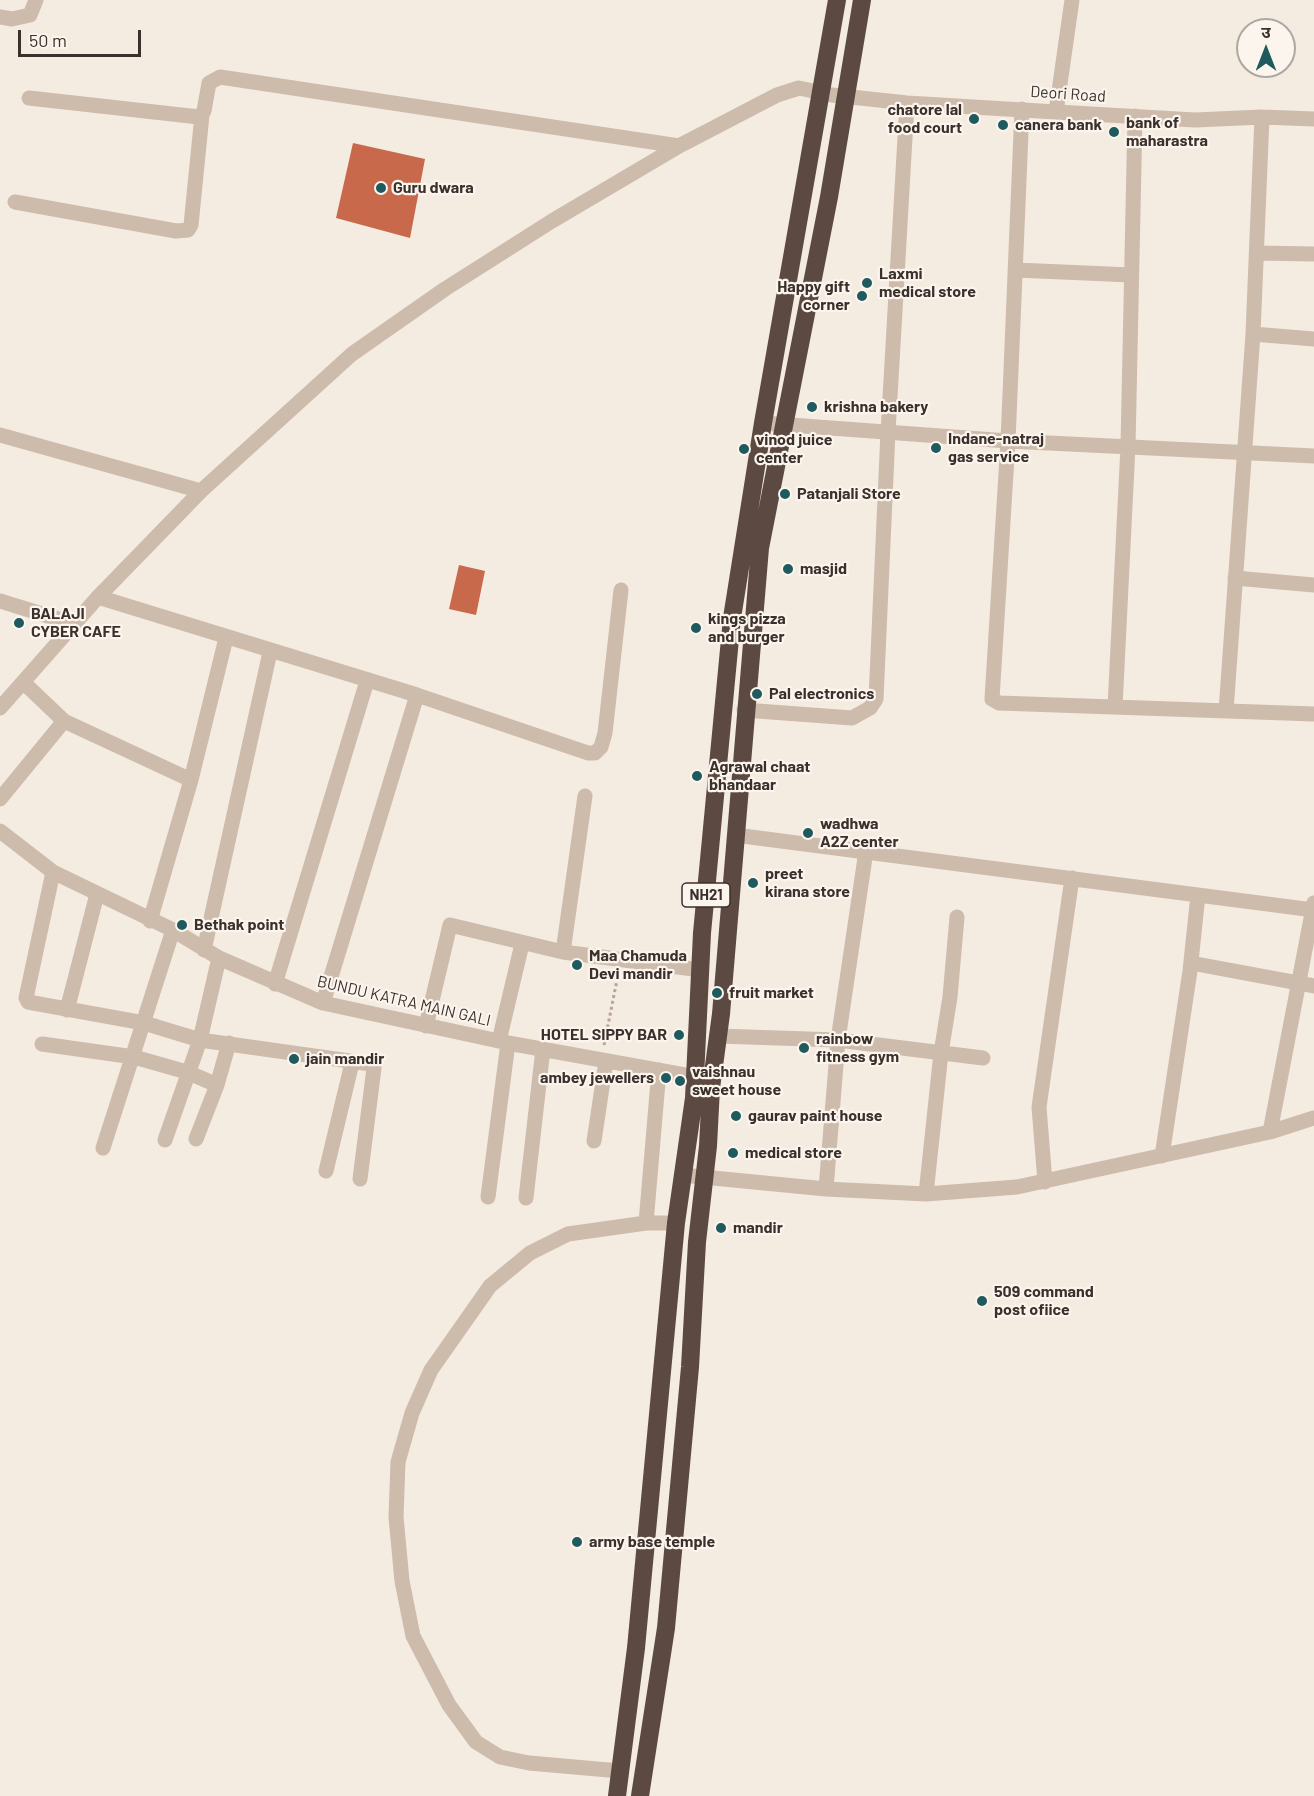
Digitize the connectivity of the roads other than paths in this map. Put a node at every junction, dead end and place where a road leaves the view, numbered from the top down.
1 (36, 0) edge
2 (837, 0) edge
3 (862, 0) edge
4 (1072, 0) edge
5 (0, 17) edge
6 (822, 91) junction
7 (846, 96) junction
8 (29, 98) dead end
9 (907, 103) junction
10 (1022, 110) junction
11 (1056, 112) junction
12 (202, 115) junction
13 (1135, 116) junction
14 (1262, 117) junction
15 (1314, 118) edge
16 (679, 146) junction
17 (15, 202) dead end
18 (1257, 253) junction
19 (1314, 254) edge
20 (1016, 270) junction
21 (1131, 275) junction
22 (1253, 334) junction
23 (1314, 339) edge
24 (763, 423) junction
25 (782, 424) junction
26 (888, 432) junction
27 (0, 435) edge
28 (1008, 441) junction
29 (1128, 446) junction
30 (1244, 452) junction
31 (1314, 456) edge
32 (201, 491) junction
33 (1235, 578) junction
34 (1314, 585) edge
35 (621, 590) dead end
36 (98, 597) junction
37 (0, 601) edge
38 (74, 624) junction
39 (226, 638) junction
40 (270, 652) junction
41 (367, 681) junction
42 (23, 682) junction
43 (417, 695) junction
44 (1115, 707) junction
45 (0, 708) edge
46 (744, 711) junction
47 (1226, 711) junction
48 (1314, 714) edge
49 (64, 721) junction
50 (191, 780) junction
51 (585, 796) dead end
52 (0, 799) edge
53 (0, 831) edge
54 (735, 835) junction
55 (866, 851) junction
56 (53, 872) junction
57 (1072, 878) junction
58 (97, 894) junction
59 (1198, 895) junction
60 (1314, 908) edge
61 (957, 917) dead end
62 (150, 921) junction
63 (173, 930) junction
64 (522, 944) junction
65 (204, 950) junction
66 (563, 952) junction
67 (219, 958) junction
68 (1191, 963) junction
69 (701, 970) junction
70 (275, 984) junction
71 (1297, 984) junction
72 (1314, 986) edge
73 (323, 1003) junction
74 (67, 1010) junction
75 (144, 1023) junction
76 (426, 1026) junction
77 (718, 1036) junction
78 (200, 1040) junction
79 (838, 1040) junction
80 (229, 1042) junction
81 (503, 1042) junction
82 (42, 1044) dead end
83 (543, 1049) junction
84 (941, 1053) junction
85 (134, 1057) junction
86 (983, 1058) dead end
87 (604, 1060) junction
88 (352, 1063) junction
89 (659, 1070) junction
90 (187, 1072) junction
91 (696, 1077) junction
92 (217, 1085) junction
93 (1314, 1118) edge
94 (1270, 1132) junction
95 (196, 1139) dead end
96 (165, 1140) dead end
97 (594, 1141) dead end
98 (103, 1148) dead end
99 (1162, 1156) junction
100 (326, 1171) dead end
101 (682, 1175) junction
102 (705, 1177) junction
103 (360, 1179) dead end
104 (1045, 1182) junction
105 (826, 1189) junction
106 (926, 1194) junction
107 (488, 1197) dead end
108 (526, 1198) dead end
109 (646, 1223) junction
110 (676, 1223) junction
111 (620, 1771) junction
112 (617, 1796) edge
113 (640, 1796) edge

1 - 5 street
2 - 6 highway, NH21
3 - 7 highway, NH21
4 - 11 street
6 - 7 street, Deori Road
6 - 16 street, Deori Road
6 - 24 highway, NH21
7 - 9 street, Deori Road
7 - 25 highway, NH21
8 - 12 street
9 - 10 street, Deori Road
9 - 26 street
10 - 11 street, Deori Road
10 - 20 street
11 - 13 street, Deori Road
12 - 16 street
12 - 17 street
13 - 14 street, Deori Road
13 - 21 street
14 - 15 street, Deori Road
14 - 18 street
16 - 32 street, Deori Road
18 - 19 street
18 - 22 street
20 - 21 street
20 - 28 street
21 - 29 street
22 - 23 street
22 - 30 street
24 - 25 street
24 - 69 highway, NH21
25 - 26 street
25 - 46 highway, NH21
26 - 28 street
26 - 46 street
27 - 32 street
28 - 29 street
28 - 44 street
29 - 30 street
29 - 44 street
30 - 31 street
30 - 33 street
32 - 36 street, Deori Road
33 - 34 street
33 - 47 street
35 - 43 street
36 - 38 street, Deori Road
36 - 39 street
37 - 38 street
38 - 42 street, Deori Road
39 - 40 street
39 - 50 street
40 - 41 street
40 - 65 street
41 - 43 street
41 - 70 street
42 - 45 street, Deori Road
42 - 49 street
43 - 73 street
44 - 47 street
46 - 54 highway, NH21
47 - 48 street
49 - 50 street
49 - 52 street
50 - 62 street
51 - 66 street
53 - 56 street, BUNDU KATRA MAIN GALI
54 - 55 street
54 - 77 highway, NH21
55 - 57 street
55 - 79 street
56 - 58 street, BUNDU KATRA MAIN GALI
56 - 74 street
57 - 59 street
57 - 104 street
58 - 62 street, BUNDU KATRA MAIN GALI
58 - 74 street
59 - 60 street
59 - 68 street
60 - 71 street
61 - 84 street
62 - 63 street, BUNDU KATRA MAIN GALI
63 - 65 street, BUNDU KATRA MAIN GALI
63 - 75 street
64 - 66 street
64 - 76 street
64 - 81 street
65 - 67 street, BUNDU KATRA MAIN GALI
66 - 69 street
67 - 70 street, BUNDU KATRA MAIN GALI
67 - 78 street
68 - 71 street
68 - 99 street
69 - 91 highway, NH21
70 - 73 street, BUNDU KATRA MAIN GALI
71 - 72 street
71 - 94 street
73 - 76 street, BUNDU KATRA MAIN GALI
74 - 75 street
75 - 78 street
75 - 85 street
76 - 81 street, BUNDU KATRA MAIN GALI
77 - 79 street
77 - 102 highway, NH21
78 - 80 street
78 - 90 street
79 - 84 street
79 - 105 street
80 - 88 street
80 - 92 street
81 - 83 street, BUNDU KATRA MAIN GALI
81 - 107 street
82 - 85 street
83 - 87 street, BUNDU KATRA MAIN GALI
83 - 108 street
84 - 86 street
84 - 106 street
85 - 90 street
85 - 98 street
87 - 89 street, BUNDU KATRA MAIN GALI
87 - 97 street
88 - 100 street
88 - 103 street
89 - 91 street, BUNDU KATRA MAIN GALI
89 - 109 street
90 - 92 street
90 - 96 street
91 - 101 highway, NH21
92 - 95 street
93 - 94 street
94 - 99 street
99 - 104 street
101 - 102 street
101 - 110 highway, NH21
102 - 105 street
102 - 113 highway, NH21
104 - 106 street
105 - 106 street
109 - 110 street
109 - 111 street
110 - 111 highway, NH21
111 - 112 highway, NH21

